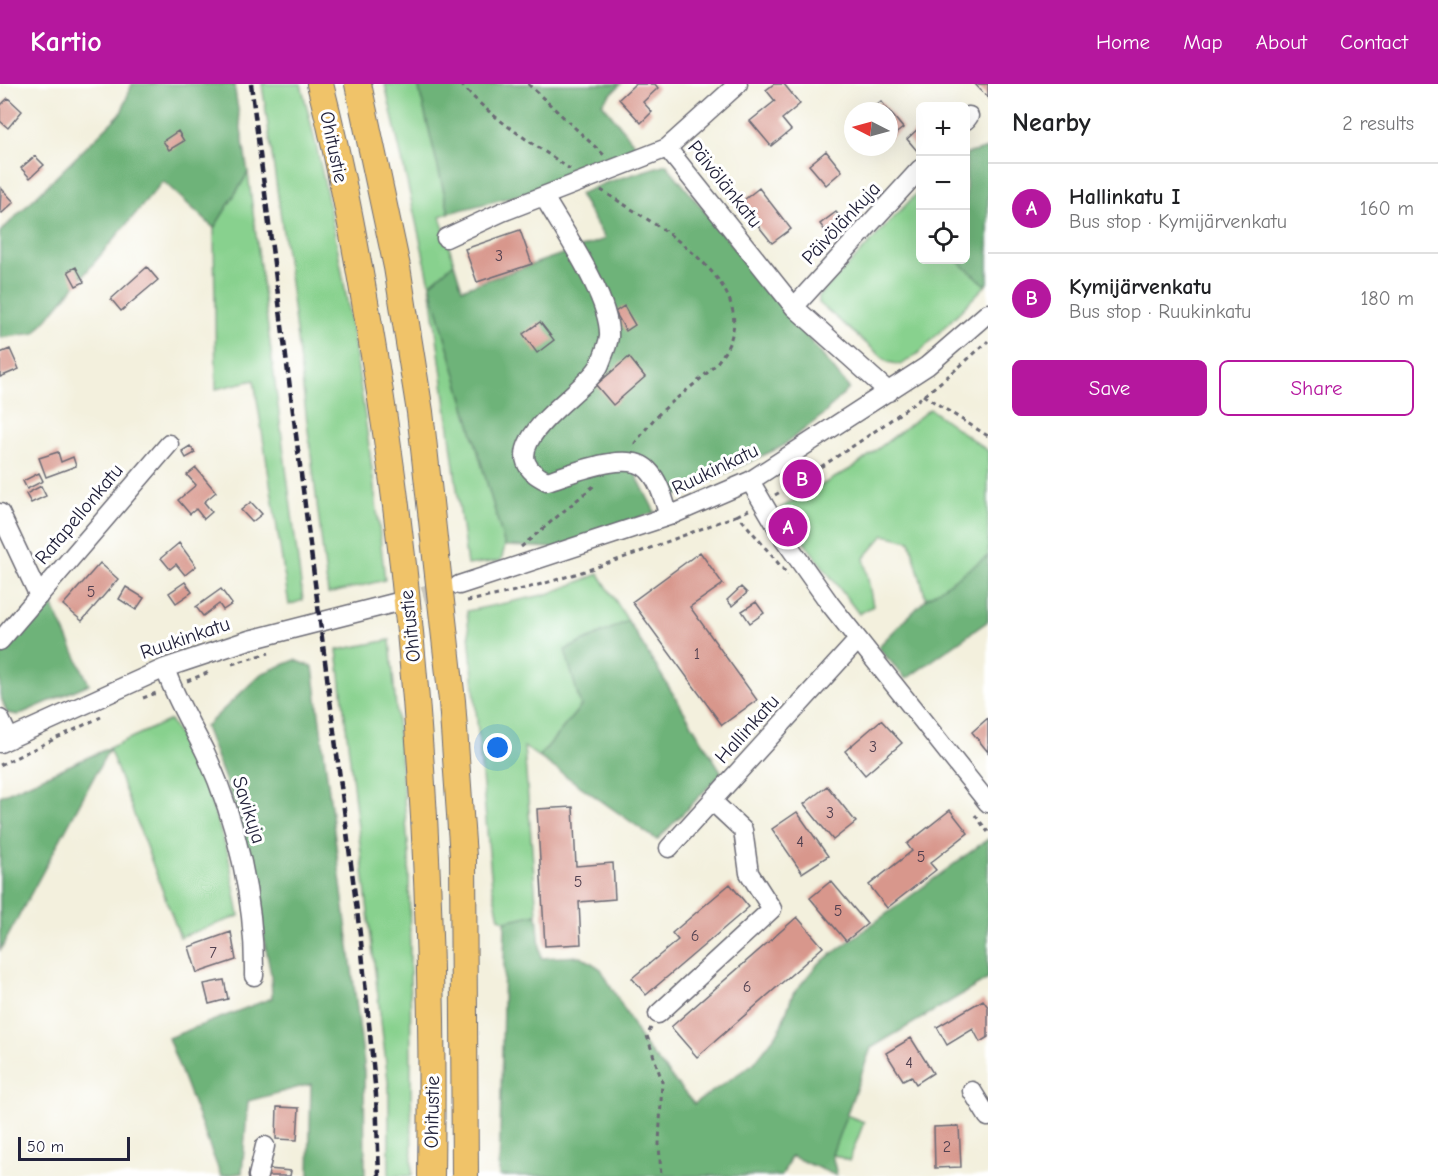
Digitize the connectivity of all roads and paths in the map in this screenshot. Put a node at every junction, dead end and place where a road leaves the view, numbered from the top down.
1 (320, 84) edge
2 (358, 84) edge
3 (461, 84) edge
4 (528, 84) edge
5 (738, 84) edge
6 (667, 148) junction
7 (617, 168) junction
8 (916, 174) edge
9 (585, 180) junction
10 (544, 197) junction
11 (446, 238) dead end
12 (794, 307) junction
13 (988, 313) edge
14 (988, 341) edge
15 (889, 392) junction
16 (923, 395) junction
17 (988, 436) edge
18 (169, 444) dead end
19 (622, 460) junction
20 (750, 481) junction
21 (598, 482) dead end
22 (761, 503) junction
23 (0, 513) edge
24 (738, 515) junction
25 (669, 516) junction
26 (518, 549) dead end
27 (789, 577) dead end
28 (459, 594) joint
29 (39, 596) junction
30 (394, 603) tunnel mouth
31 (858, 640) junction
32 (0, 641) edge
33 (272, 653) dead end
34 (230, 665) dead end
35 (165, 668) junction
36 (219, 668) dead end
37 (171, 687) junction
38 (141, 698) dead end
39 (110, 713) dead end
40 (0, 718) edge
41 (4, 740) edge
42 (0, 765) edge
43 (712, 801) junction
44 (988, 803) edge
45 (969, 807) dead end
46 (988, 832) edge
47 (669, 848) dead end
48 (254, 976) dead end
49 (658, 1014) joint
50 (972, 1090) dead end
51 (988, 1117) edge
52 (266, 1146) dead end
53 (258, 1176) edge
54 (431, 1176) edge
55 (465, 1176) edge
56 (661, 1176) edge

1 - 54 highway, Ohitustie
2 - 55 highway, Ohitustie
3 - 9 path
4 - 7 path
5 - 6 street
6 - 7 street, Päivölänkatu
6 - 12 street, Päivölänkatu
7 - 9 street, Päivölänkatu
8 - 12 street, Päivölänkuja
9 - 10 street, Päivölänkatu
9 - 19 path
10 - 11 street, Päivölänkatu
10 - 19 street
12 - 15 street, Päivölänkatu
13 - 15 street, Ruukinkatu
14 - 16 path
15 - 20 street, Ruukinkatu
16 - 17 path
16 - 22 path
18 - 29 street, Ratapellonkatu
19 - 25 street
20 - 22 street
20 - 25 street, Ruukinkatu
21 - 26 path
22 - 24 path
22 - 31 street
23 - 29 street
24 - 27 path
24 - 28 path
25 - 28 street, Ruukinkatu
29 - 32 street, Ratapellonkatu
30 - 35 street, Ruukinkatu
31 - 43 street, Hallinkatu
31 - 44 street
33 - 34 path
35 - 37 street, Savikuja
35 - 41 street, Ruukinkatu
36 - 37 path
37 - 38 path
37 - 48 street, Savikuja
39 - 42 path
40 - 41 street
43 - 47 street, Hallinkatu
43 - 49 street
45 - 46 path
49 - 56 path
50 - 51 street
52 - 53 street

